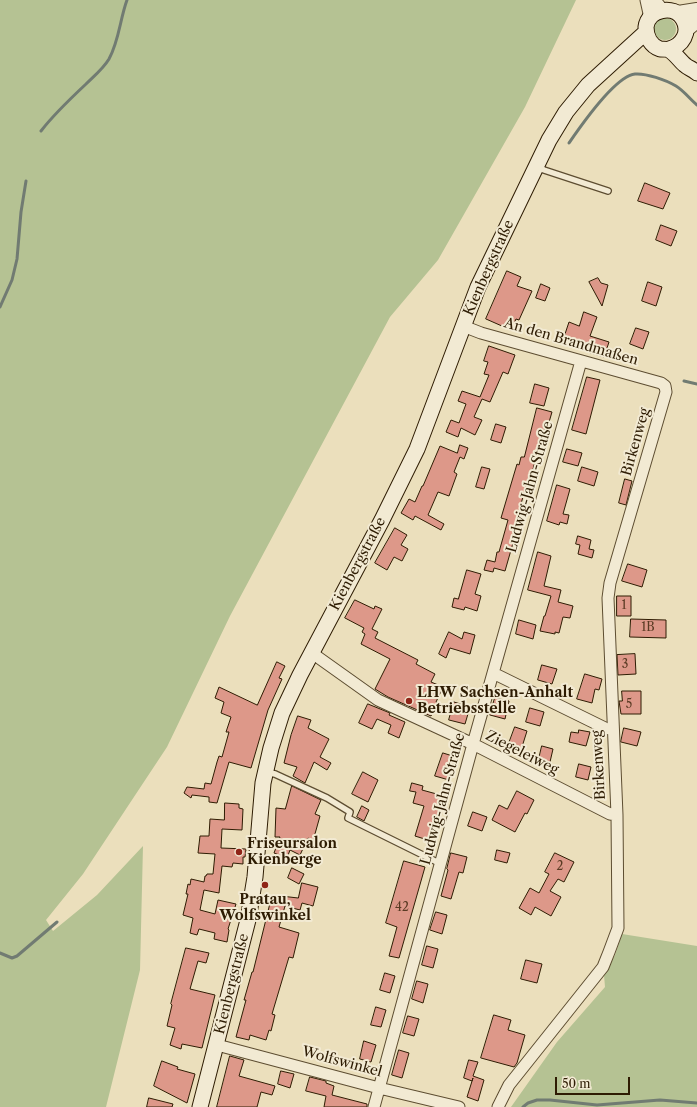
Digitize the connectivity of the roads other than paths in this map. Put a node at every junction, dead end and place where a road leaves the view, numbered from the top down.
1 (646, 0) edge
2 (665, 8) edge
3 (697, 10) edge
4 (650, 31) junction
5 (688, 31) edge
6 (669, 49) junction
7 (694, 70) edge
8 (536, 166) junction
9 (608, 191) dead end
10 (463, 326) junction
11 (581, 361) junction
12 (666, 392) joint
13 (312, 653) junction
14 (493, 673) junction
15 (613, 730) junction
16 (473, 744) junction
17 (265, 772) junction
18 (617, 815) junction
19 (441, 864) junction
20 (217, 1045) junction
21 (379, 1088) junction
22 (200, 1107) edge
23 (374, 1107) edge
24 (459, 1107) edge
25 (498, 1107) edge

1 - 4 street
2 - 3 street, Kienbergstraße
2 - 4 main road, Kienbergstraße
2 - 5 main road
4 - 6 main road
4 - 8 main road, Kienbergstraße
5 - 6 main road
5 - 7 main road
6 - 7 main road
8 - 9 lane
8 - 10 main road, Kienbergstraße
10 - 11 street, An den Brandmaßen
10 - 13 main road, Kienbergstraße
11 - 12 street, An den Brandmaßen
11 - 14 street, Ludwig-Jahn-Straße
12 - 15 street, Birkenweg
13 - 16 street, Ziegeleiweg
13 - 17 main road, Kienbergstraße
14 - 15 street
14 - 16 street, Ludwig-Jahn-Straße
15 - 18 street, Birkenweg
16 - 18 street, Ziegeleiweg
16 - 19 street, Ludwig-Jahn-Straße
17 - 19 lane
17 - 20 main road, Kienbergstraße
18 - 25 street, Birkenweg
19 - 21 street, Ludwig-Jahn-Straße
20 - 21 street, Wolfswinkel
20 - 22 main road, Kienbergstraße
21 - 23 street, Ludwig-Jahn-Straße
21 - 24 street, Wolfswinkel

